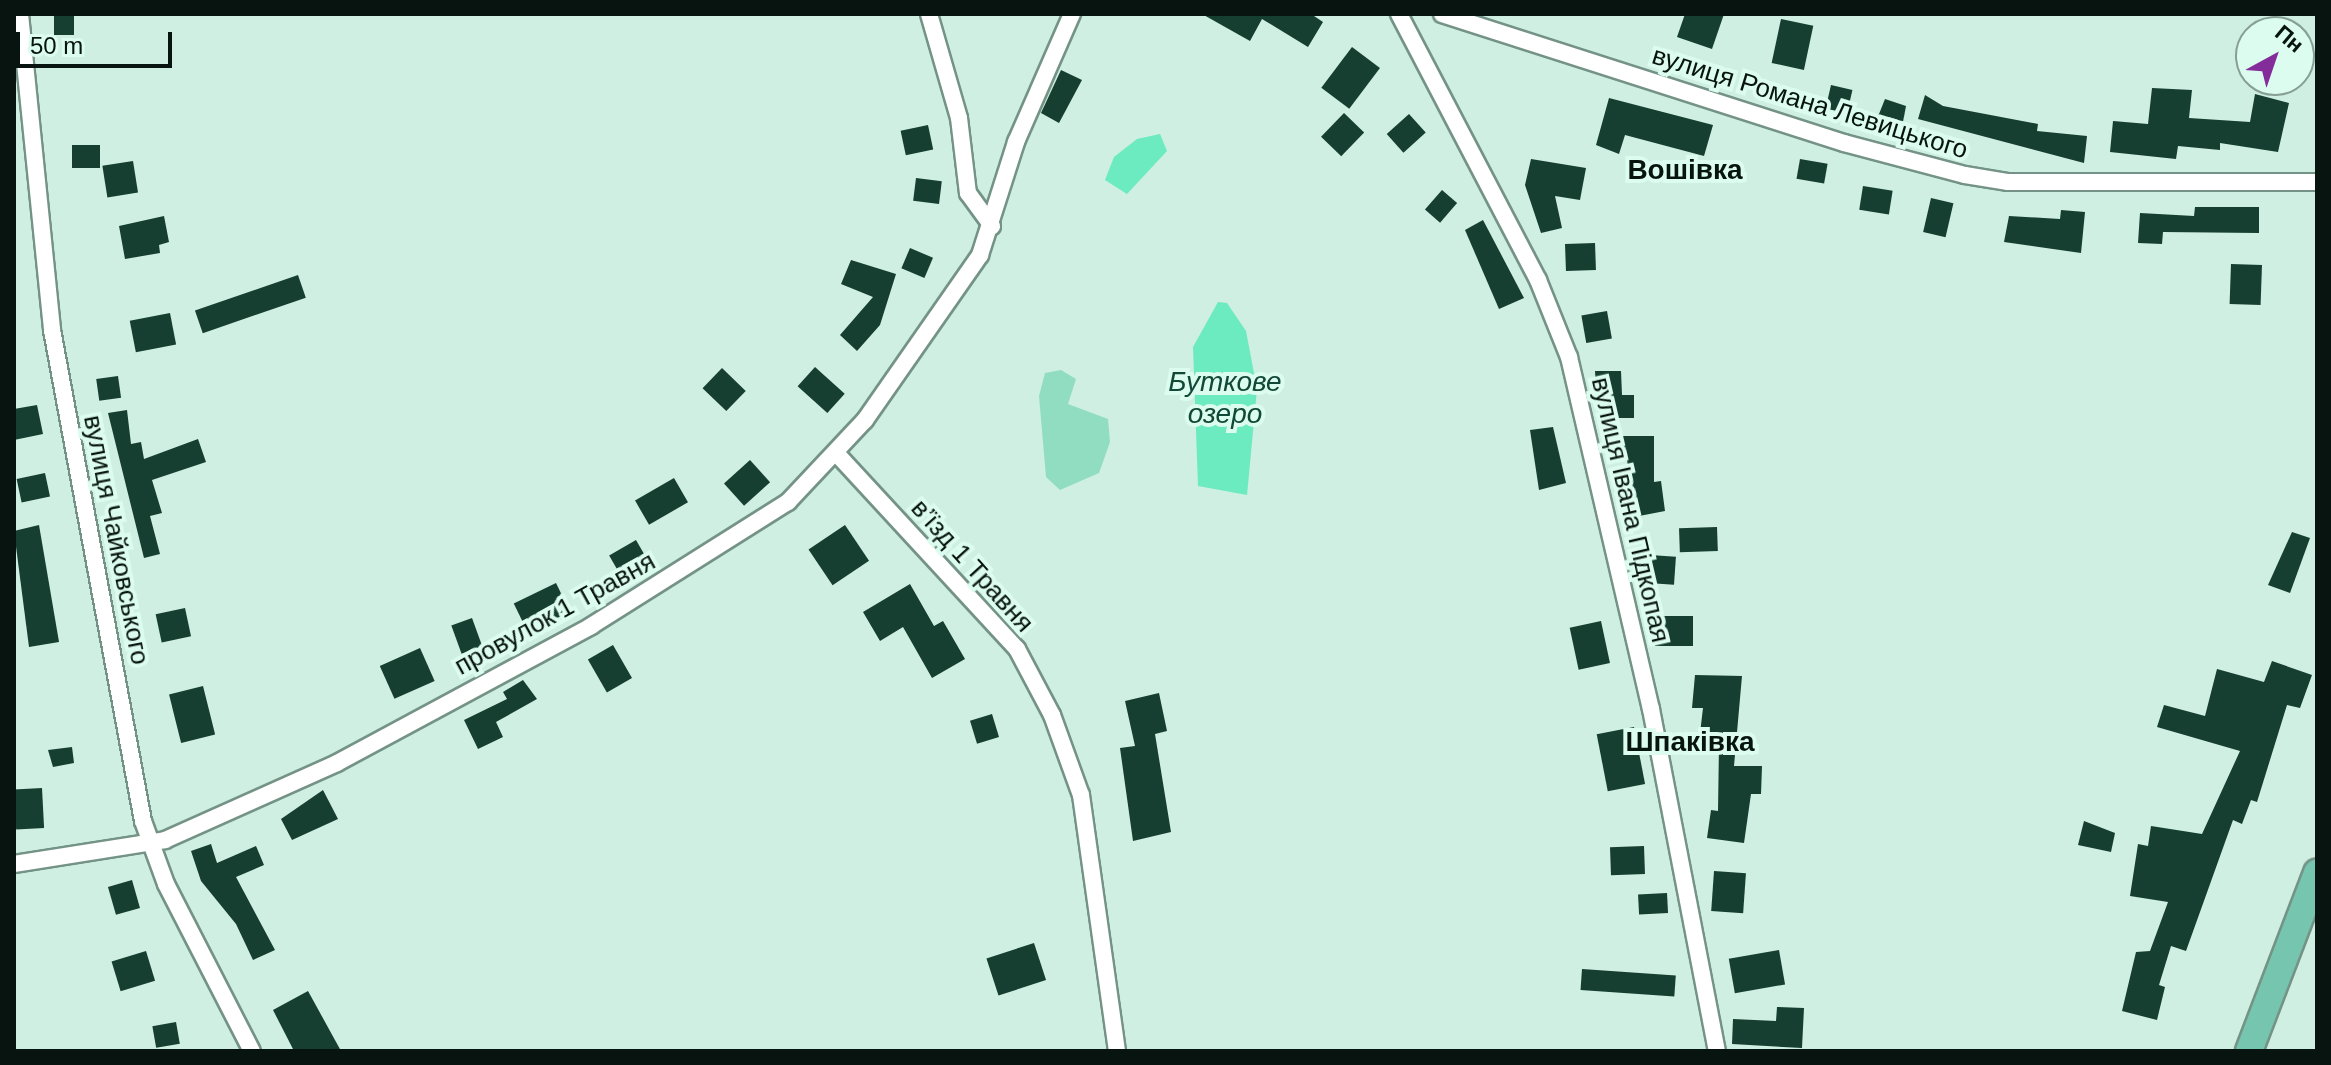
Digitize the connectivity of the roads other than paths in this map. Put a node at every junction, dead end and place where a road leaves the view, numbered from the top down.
1 (20, 14) edge
2 (929, 14) edge
3 (1072, 14) edge
4 (1399, 14) edge
5 (1442, 14) edge
6 (2317, 182) edge
7 (992, 226) junction
8 (837, 454) junction
9 (149, 845) junction
10 (14, 864) edge
11 (2317, 873) edge
12 (252, 1051) edge
13 (1117, 1051) edge
14 (1717, 1051) edge
15 (2249, 1051) edge

1 - 9 street, вулиця Чайковського
2 - 7 street
3 - 7 street, провулок 1 Травня
4 - 14 street, вулиця Івана Підкопая
5 - 6 street, вулиця Романа Левицького
7 - 8 street, провулок 1 Травня
8 - 9 street, провулок 1 Травня
8 - 13 street, в’їзд 1 Травня
9 - 10 street, провулок 1 Травня
9 - 12 street, вулиця Чайковського
11 - 15 main road

